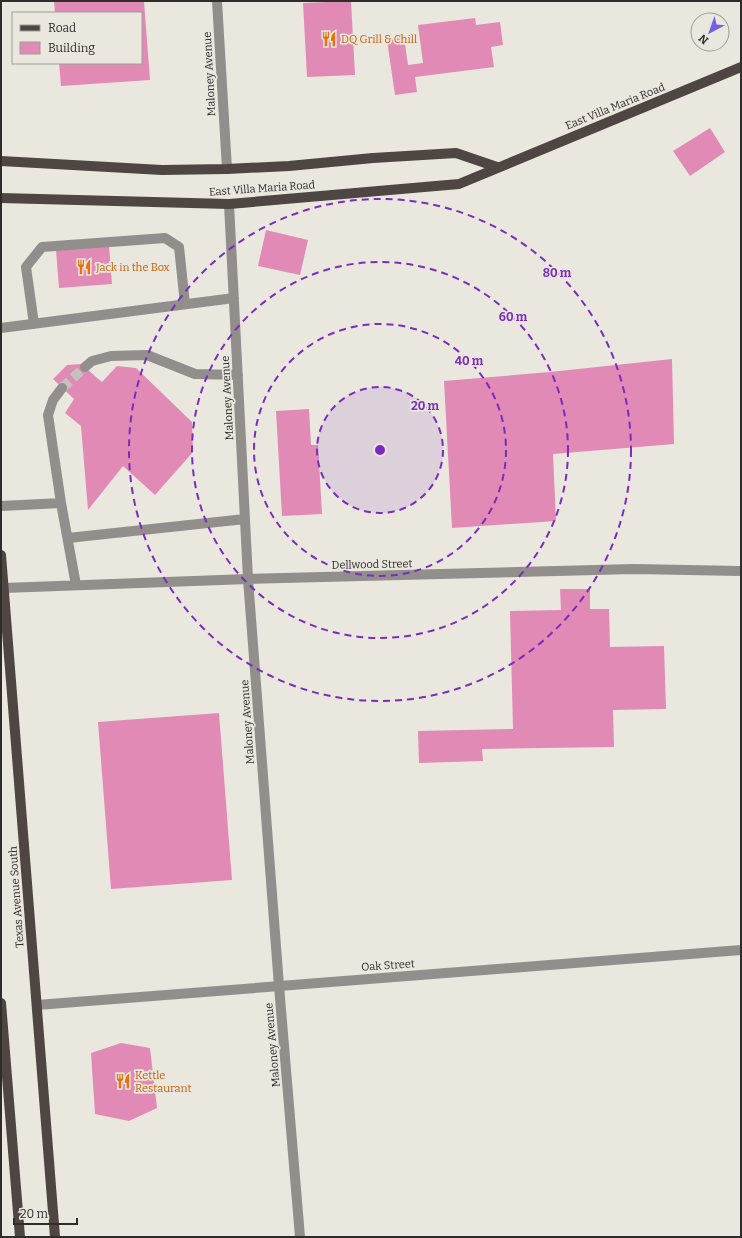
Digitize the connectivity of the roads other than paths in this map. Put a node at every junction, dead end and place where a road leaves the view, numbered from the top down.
1 (217, 1) edge
2 (741, 67) edge
3 (1, 161) edge
4 (497, 167) junction
5 (227, 169) junction
6 (1, 198) edge
7 (229, 204) junction
8 (234, 298) junction
9 (185, 304) junction
10 (34, 324) junction
11 (1, 328) edge
12 (85, 367) tunnel mouth
13 (238, 375) junction
14 (62, 388) tunnel mouth
15 (61, 503) junction
16 (1, 506) edge
17 (245, 520) junction
18 (68, 538) junction
19 (1, 555) edge
20 (741, 571) edge
21 (248, 579) junction
22 (76, 585) junction
23 (4, 588) junction
24 (741, 950) edge
25 (278, 986) junction
26 (1, 1003) edge
27 (37, 1006) junction
28 (1, 1008) edge
29 (20, 1237) edge
30 (55, 1237) edge
31 (300, 1237) edge

1 - 5 street, Maloney Avenue
2 - 4 main road, East Villa Maria Road
3 - 5 main road, East Villa Maria Road
4 - 5 main road, East Villa Maria Road
4 - 7 main road, East Villa Maria Road
6 - 7 main road, East Villa Maria Road
7 - 8 street, Maloney Avenue
8 - 9 street
8 - 13 street, Maloney Avenue
9 - 10 street
9 - 10 street
10 - 11 street
12 - 13 street
13 - 17 street, Maloney Avenue
14 - 15 street
15 - 16 street
15 - 18 street
17 - 18 street
17 - 21 street, Maloney Avenue
18 - 22 street
19 - 23 main road, Texas Avenue South
20 - 21 street, Dellwood Street
21 - 22 street, Dellwood Street
21 - 25 street, Maloney Avenue
22 - 23 street, Dellwood Street
23 - 27 main road, Texas Avenue South
24 - 25 street, Oak Street
25 - 27 street, Oak Street
25 - 31 street, Maloney Avenue
26 - 28 main road
27 - 30 main road, Texas Avenue South
28 - 29 main road

